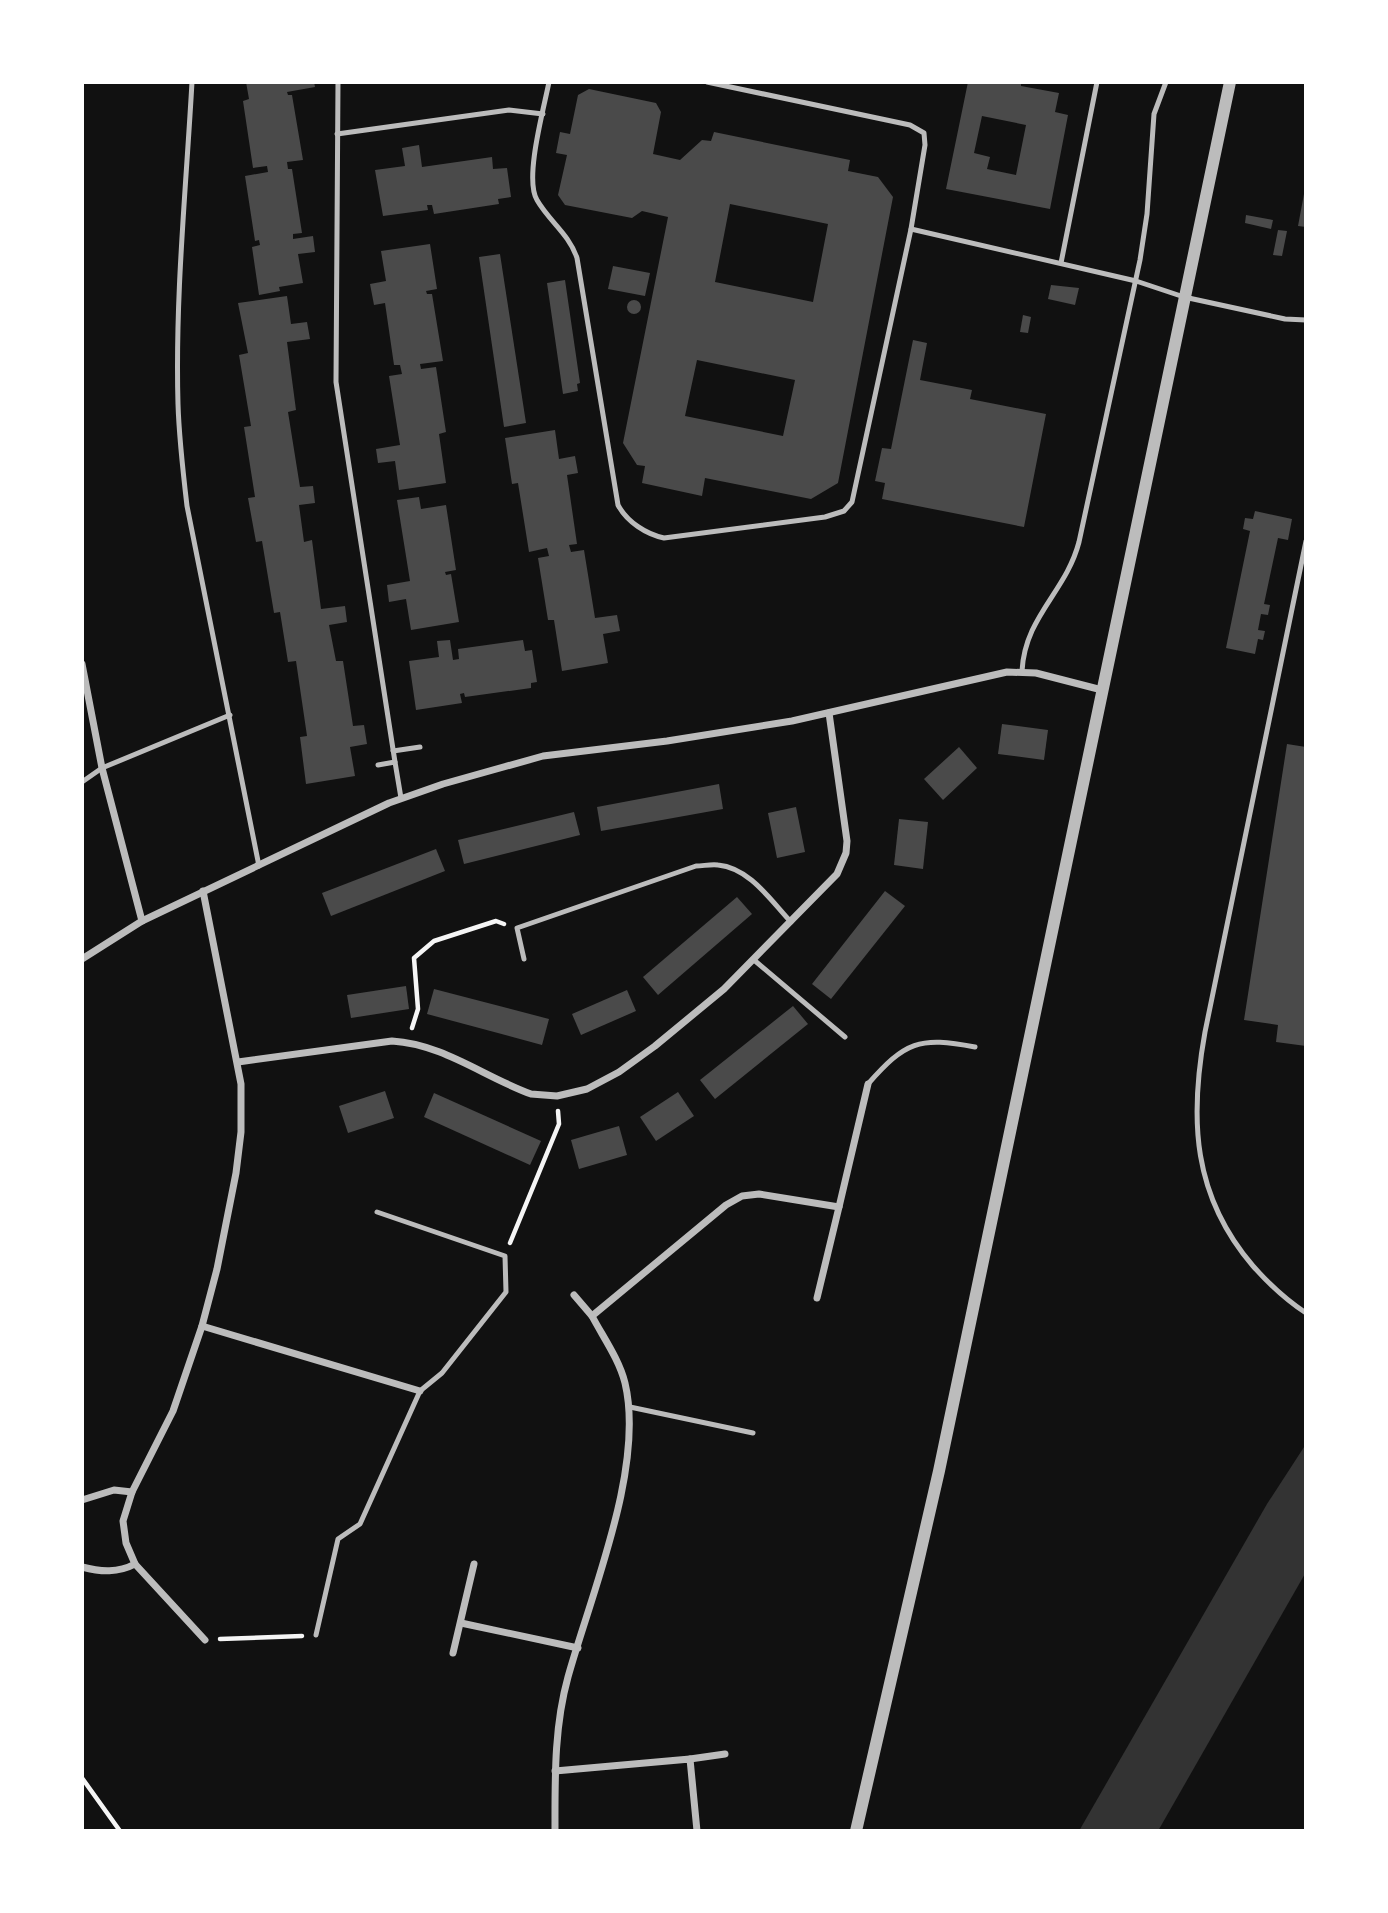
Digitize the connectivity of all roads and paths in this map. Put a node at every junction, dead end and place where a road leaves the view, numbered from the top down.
1 (192, 82) edge
2 (338, 82) edge
3 (549, 82) edge
4 (707, 82) edge
5 (1097, 82) edge
6 (1166, 82) edge
7 (1230, 82) edge
8 (543, 114) junction
9 (337, 134) junction
10 (911, 229) junction
11 (1061, 264) junction
12 (1136, 281) junction
13 (1184, 297) junction
14 (1306, 320) edge
15 (1306, 541) edge
16 (82, 664) edge
17 (1021, 671) junction
18 (1102, 690) junction
19 (829, 713) junction
20 (230, 715) junction
21 (420, 747) dead end
22 (393, 751) junction
23 (396, 762) junction
24 (378, 765) dead end
25 (102, 768) junction
26 (82, 782) edge
27 (401, 798) junction
28 (259, 866) junction
29 (203, 891) junction
30 (142, 921) junction
31 (791, 922) junction
32 (517, 928) junction
33 (82, 959) edge
34 (524, 959) dead end
35 (754, 960) junction
36 (845, 1037) dead end
37 (408, 1042) junction
38 (975, 1047) dead end
39 (238, 1062) junction
40 (868, 1084) joint
41 (556, 1096) junction
42 (839, 1207) junction
43 (377, 1212) dead end
44 (505, 1256) junction
45 (574, 1295) dead end
46 (817, 1298) dead end
47 (1306, 1313) edge
48 (592, 1316) junction
49 (202, 1326) junction
50 (420, 1391) junction
51 (630, 1408) junction
52 (753, 1433) dead end
53 (132, 1492) junction
54 (82, 1500) edge
55 (135, 1564) junction
56 (474, 1564) dead end
57 (82, 1567) edge
58 (461, 1623) junction
59 (316, 1635) joint
60 (205, 1640) joint
61 (578, 1648) junction
62 (453, 1653) dead end
63 (725, 1754) dead end
64 (690, 1759) junction
65 (555, 1771) junction
66 (82, 1778) edge
67 (120, 1831) edge
68 (555, 1831) edge
69 (697, 1831) edge
70 (856, 1831) edge

1 - 20 lane
2 - 9 lane
3 - 8 lane
4 - 10 lane
5 - 11 lane
6 - 12 lane
7 - 13 street
8 - 9 lane
8 - 10 lane
9 - 22 lane
10 - 11 lane
11 - 12 lane
12 - 13 lane
12 - 17 lane
13 - 14 lane
13 - 18 street
15 - 47 lane
16 - 25 street
17 - 18 street
17 - 19 street
18 - 70 street
19 - 27 street
19 - 31 street
20 - 25 lane
20 - 28 lane
21 - 22 lane
22 - 23 lane
23 - 24 lane
23 - 27 lane
25 - 26 lane
25 - 30 street
27 - 28 street
28 - 29 street
29 - 30 street
29 - 39 street
30 - 33 street
31 - 32 lane
31 - 35 street
32 - 34 lane
32 - 37 path
35 - 36 lane
35 - 41 street
37 - 39 street
37 - 41 street
38 - 40 lane
39 - 49 street
40 - 42 street
41 - 44 path
42 - 46 street
42 - 48 street
43 - 44 lane
44 - 50 lane
45 - 48 street
48 - 51 street
49 - 50 street
49 - 53 street
50 - 59 lane
51 - 52 lane
51 - 61 street
53 - 54 street
53 - 55 street
55 - 57 street
55 - 60 street
56 - 58 street
58 - 61 street
58 - 62 street
59 - 60 path
61 - 65 street
63 - 64 street
64 - 65 street
64 - 69 street
65 - 68 street
66 - 67 path

